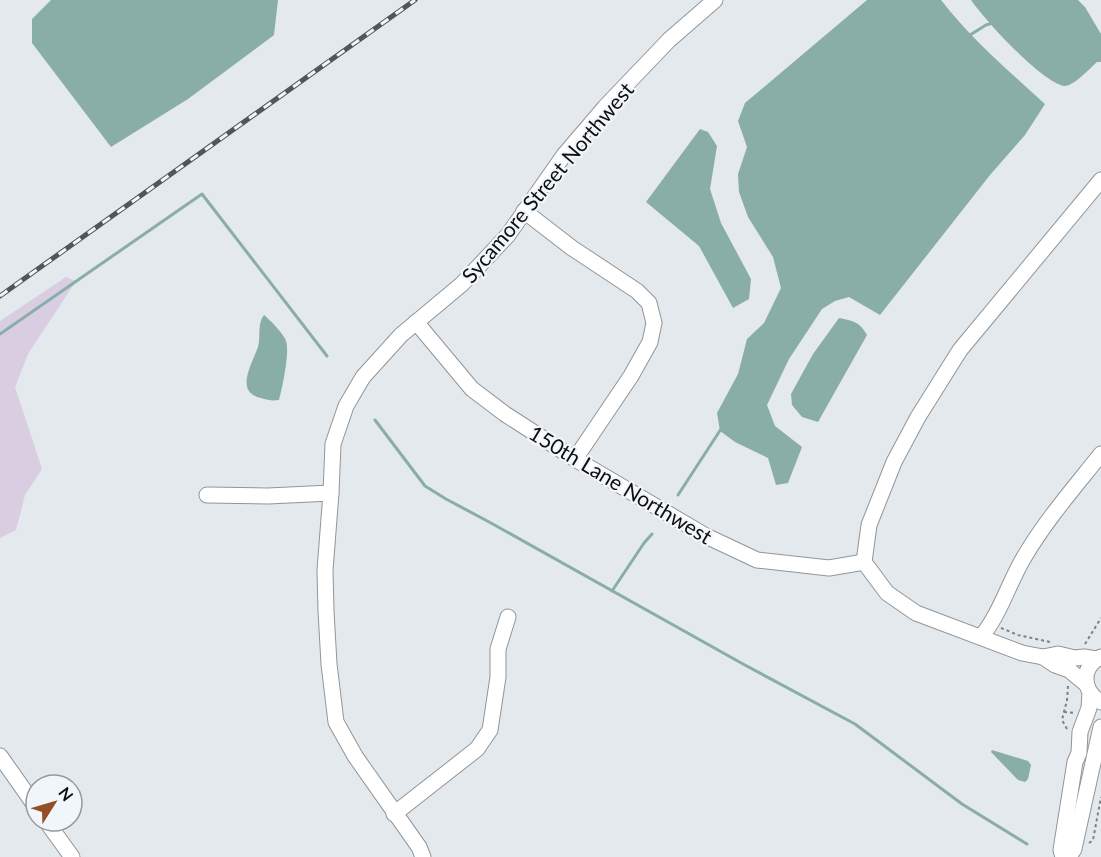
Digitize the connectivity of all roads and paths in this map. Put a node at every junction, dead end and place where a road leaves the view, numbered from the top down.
1 (715, 0) edge
2 (1101, 180) edge
3 (1096, 199) edge
4 (524, 212) junction
5 (416, 322) junction
6 (1101, 454) edge
7 (575, 459) junction
8 (331, 493) junction
9 (207, 495) dead end
10 (864, 562) junction
11 (508, 617) dead end
12 (1100, 621) edge
13 (991, 625) junction
14 (981, 637) junction
15 (1053, 642) dead end
16 (1084, 645) dead end
17 (1043, 657) junction
18 (1099, 658) edge
19 (1064, 679) dead end
20 (1092, 693) edge
21 (1101, 727) edge
22 (1079, 753) junction
23 (0, 756) edge
24 (24, 790) edge
25 (394, 814) junction
26 (55, 833) edge
27 (72, 857) edge
28 (423, 857) edge
29 (1063, 857) edge
30 (1069, 857) edge

1 - 4 street, Sycamore Street Northwest
2 - 3 street
3 - 10 street
4 - 5 street, Sycamore Street Northwest
4 - 7 street
5 - 7 street, 150th Lane Northwest
5 - 8 street, Sycamore Street Northwest
6 - 13 street
7 - 10 street, 150th Lane Northwest
8 - 9 street
8 - 25 street, Sycamore Street Northwest
10 - 14 street
11 - 25 street
12 - 16 path
13 - 14 street
13 - 15 path
14 - 17 street
17 - 18 street
17 - 20 street
18 - 20 street
19 - 22 path
20 - 22 street
21 - 30 street
22 - 29 street
23 - 24 street
25 - 28 street, Sycamore Street Northwest
26 - 27 street

